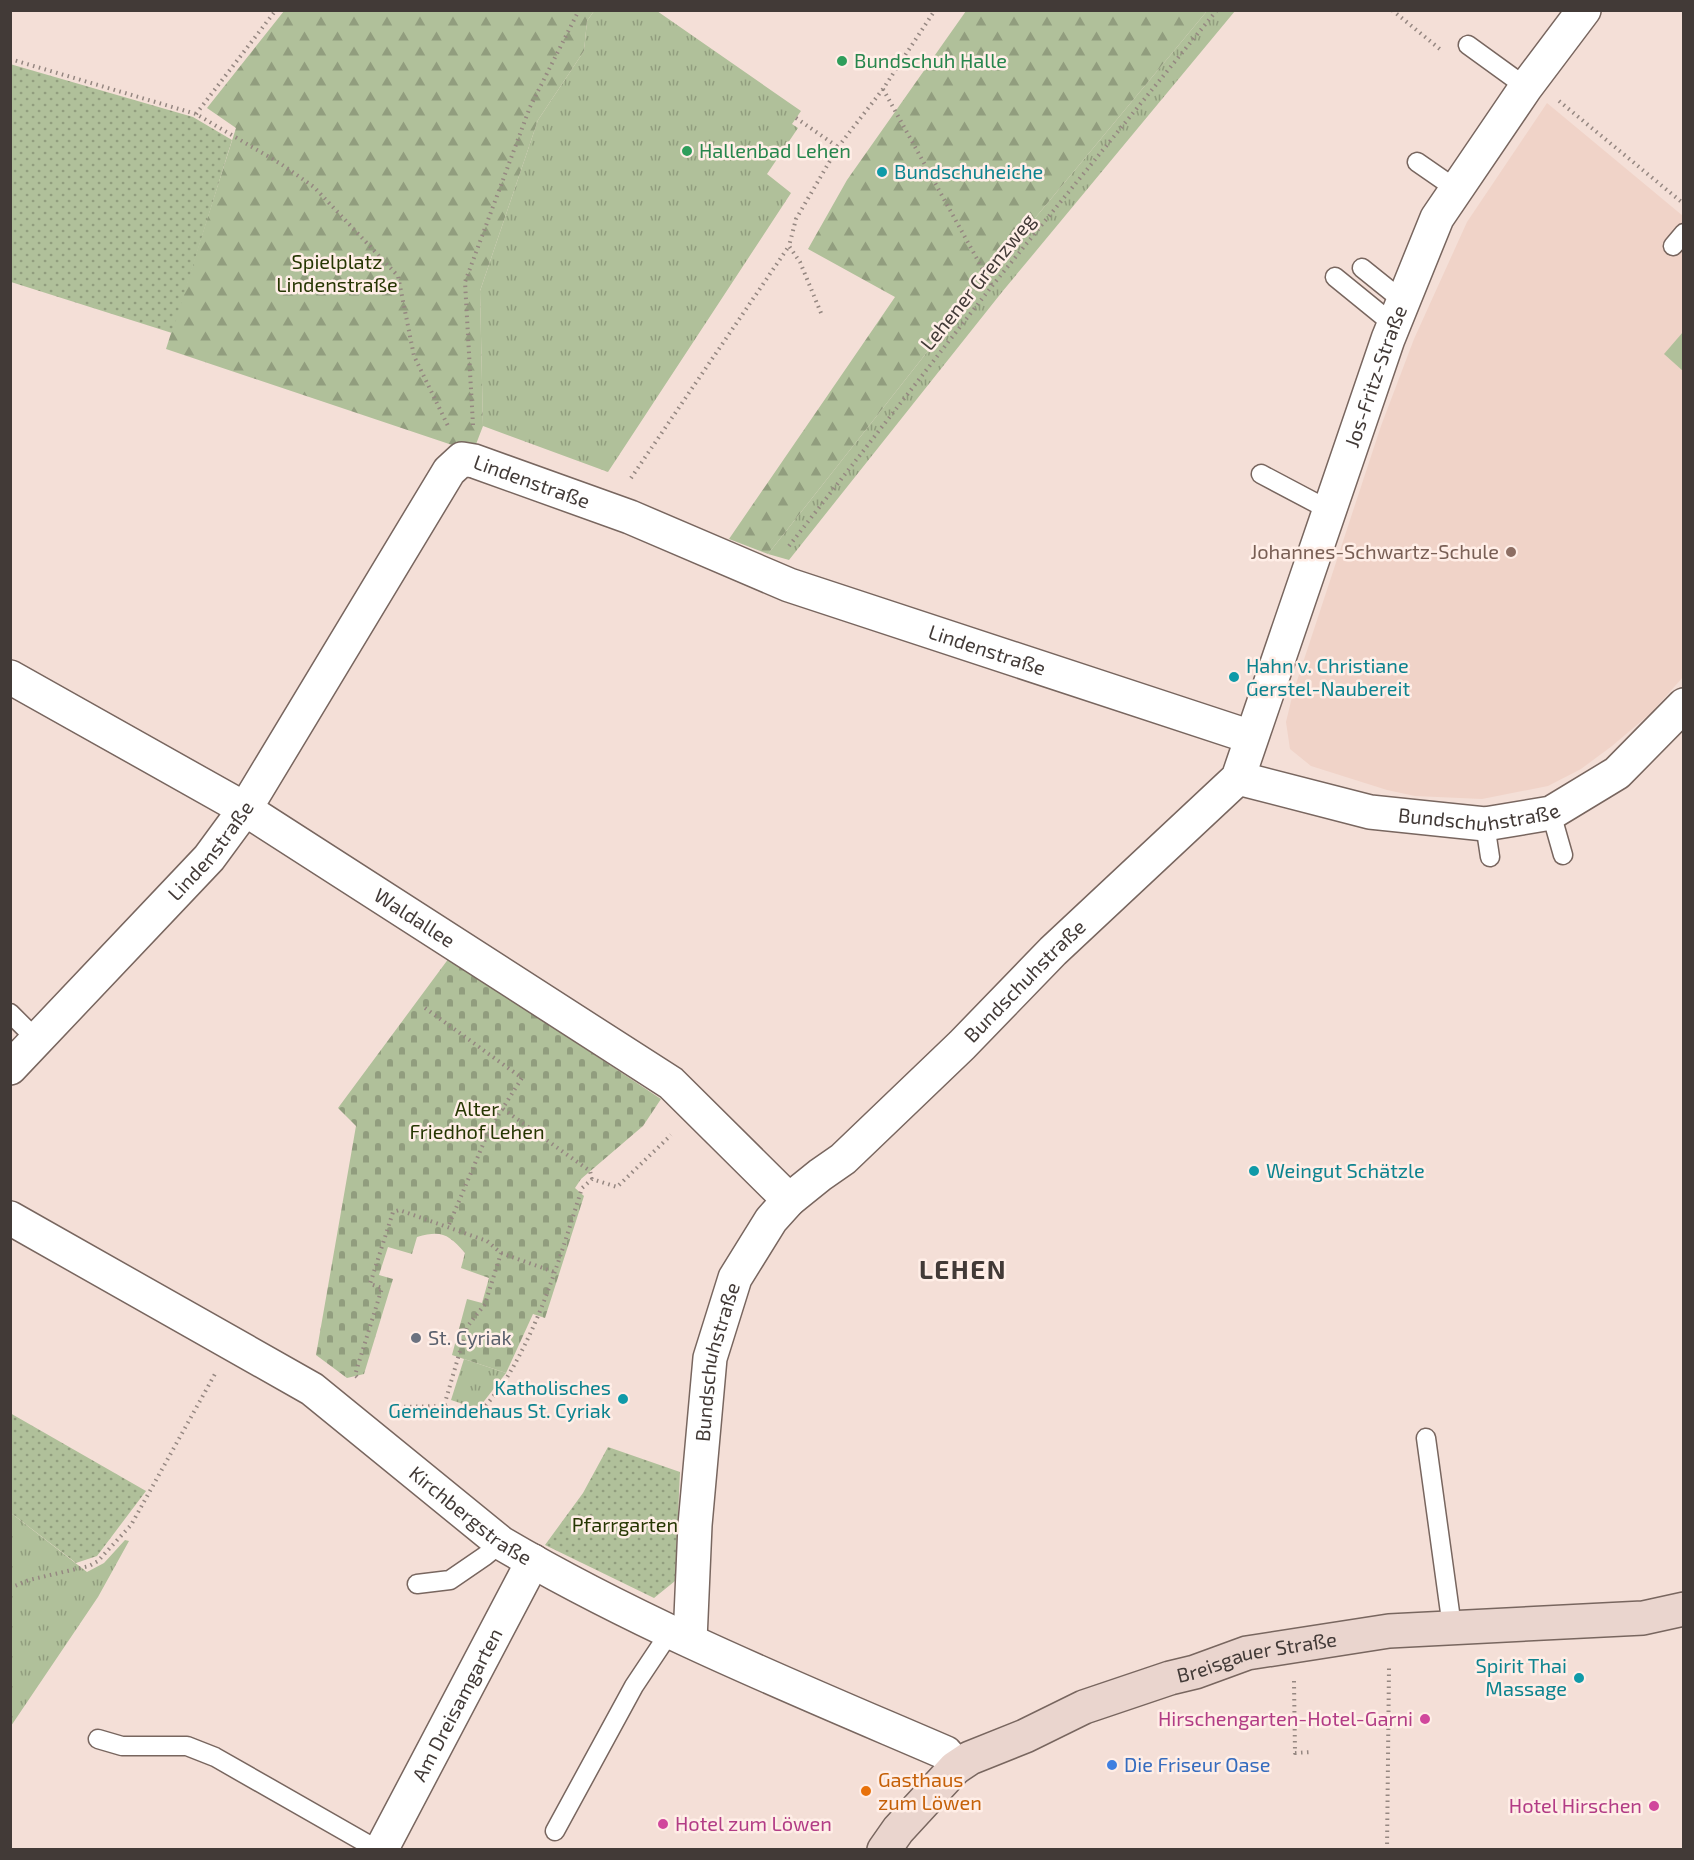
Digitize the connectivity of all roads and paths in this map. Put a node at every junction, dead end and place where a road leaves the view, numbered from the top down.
1 (276, 10) edge
2 (579, 10) edge
3 (935, 10) edge
4 (1217, 10) edge
5 (1584, 10) edge
6 (1468, 45) dead end
7 (10, 59) edge
8 (1529, 83) junction
9 (883, 89) junction
10 (196, 114) junction
11 (796, 118) dead end
12 (838, 147) junction
13 (1417, 162) dead end
14 (1456, 189) junction
15 (1683, 204) edge
16 (789, 246) junction
17 (1362, 268) dead end
18 (1335, 277) dead end
19 (992, 286) junction
20 (821, 312) dead end
21 (1398, 313) junction
22 (462, 459) junction
23 (1261, 474) dead end
24 (610, 509) junction
25 (1329, 510) junction
26 (766, 575) junction
27 (10, 677) edge
28 (1683, 705) edge
29 (1251, 737) junction
30 (1238, 778) junction
31 (245, 809) junction
32 (1551, 813) junction
33 (1485, 824) junction
34 (1563, 855) dead end
35 (1490, 857) dead end
36 (425, 1008) dead end
37 (10, 1012) edge
38 (37, 1040) junction
39 (10, 1068) edge
40 (503, 1109) junction
41 (697, 1109) junction
42 (592, 1179) junction
43 (789, 1200) junction
44 (10, 1218) edge
45 (448, 1227) junction
46 (501, 1253) junction
47 (554, 1272) junction
48 (232, 1344) junction
49 (362, 1382) dead end
50 (384, 1401) dead end
51 (444, 1406) junction
52 (1426, 1438) dead end
53 (501, 1543) junction
54 (532, 1561) junction
55 (417, 1584) dead end
56 (10, 1588) edge
57 (1683, 1609) edge
58 (1452, 1627) junction
59 (1389, 1631) junction
60 (680, 1636) junction
61 (1294, 1645) junction
62 (98, 1738) dead end
63 (1311, 1752) dead end
64 (955, 1768) junction
65 (555, 1831) dead end
66 (379, 1850) edge
67 (884, 1850) edge
68 (1387, 1850) edge

1 - 10 path
2 - 22 path
3 - 9 path
4 - 19 path, Lehener Grenzweg
5 - 8 street, Jos-Fritz-Straße
6 - 8 lane
7 - 10 path
8 - 14 street, Jos-Fritz-Straße
8 - 15 path
9 - 12 path
9 - 19 path
10 - 22 path
11 - 12 path
12 - 16 path
13 - 14 lane
14 - 21 street, Jos-Fritz-Straße
16 - 20 path
16 - 24 path
17 - 21 lane
18 - 21 lane
19 - 26 path, Lehener Grenzweg
21 - 25 street, Jos-Fritz-Straße
22 - 24 street, Lindenstraße
22 - 31 street, Lindenstraße
23 - 25 lane
24 - 26 street, Lindenstraße
25 - 29 street, Jos-Fritz-Straße
26 - 29 street, Lindenstraße
27 - 31 street, Waldallee
28 - 32 street, Bundschuhstraße
29 - 30 street, Jos-Fritz-Straße
30 - 33 street, Bundschuhstraße
30 - 43 street, Bundschuhstraße
31 - 38 street, Lindenstraße
31 - 41 street, Waldallee
32 - 33 street, Bundschuhstraße
32 - 34 lane
33 - 35 lane
36 - 40 path
37 - 38 lane
38 - 39 street, Lindenstraße
40 - 42 path
40 - 45 path
41 - 42 path
41 - 43 street, Waldallee
42 - 47 path
43 - 60 street, Bundschuhstraße
44 - 48 street, Kirchbergstraße
45 - 46 path
45 - 49 path
46 - 47 path
46 - 51 path
47 - 51 path
48 - 53 street, Kirchbergstraße
48 - 56 path
50 - 51 path
52 - 58 lane
53 - 54 street, Kirchbergstraße
53 - 55 lane
54 - 60 street, Kirchbergstraße
54 - 66 street, Am Dreisamgarten
57 - 58 street, Breisgauer Straße
58 - 59 street, Breisgauer Straße
59 - 61 street, Breisgauer Straße
59 - 68 path
60 - 64 street, Kirchbergstraße
60 - 65 lane
61 - 63 path
61 - 64 street, Breisgauer Straße
62 - 66 lane
64 - 67 street, Breisgauer Straße

